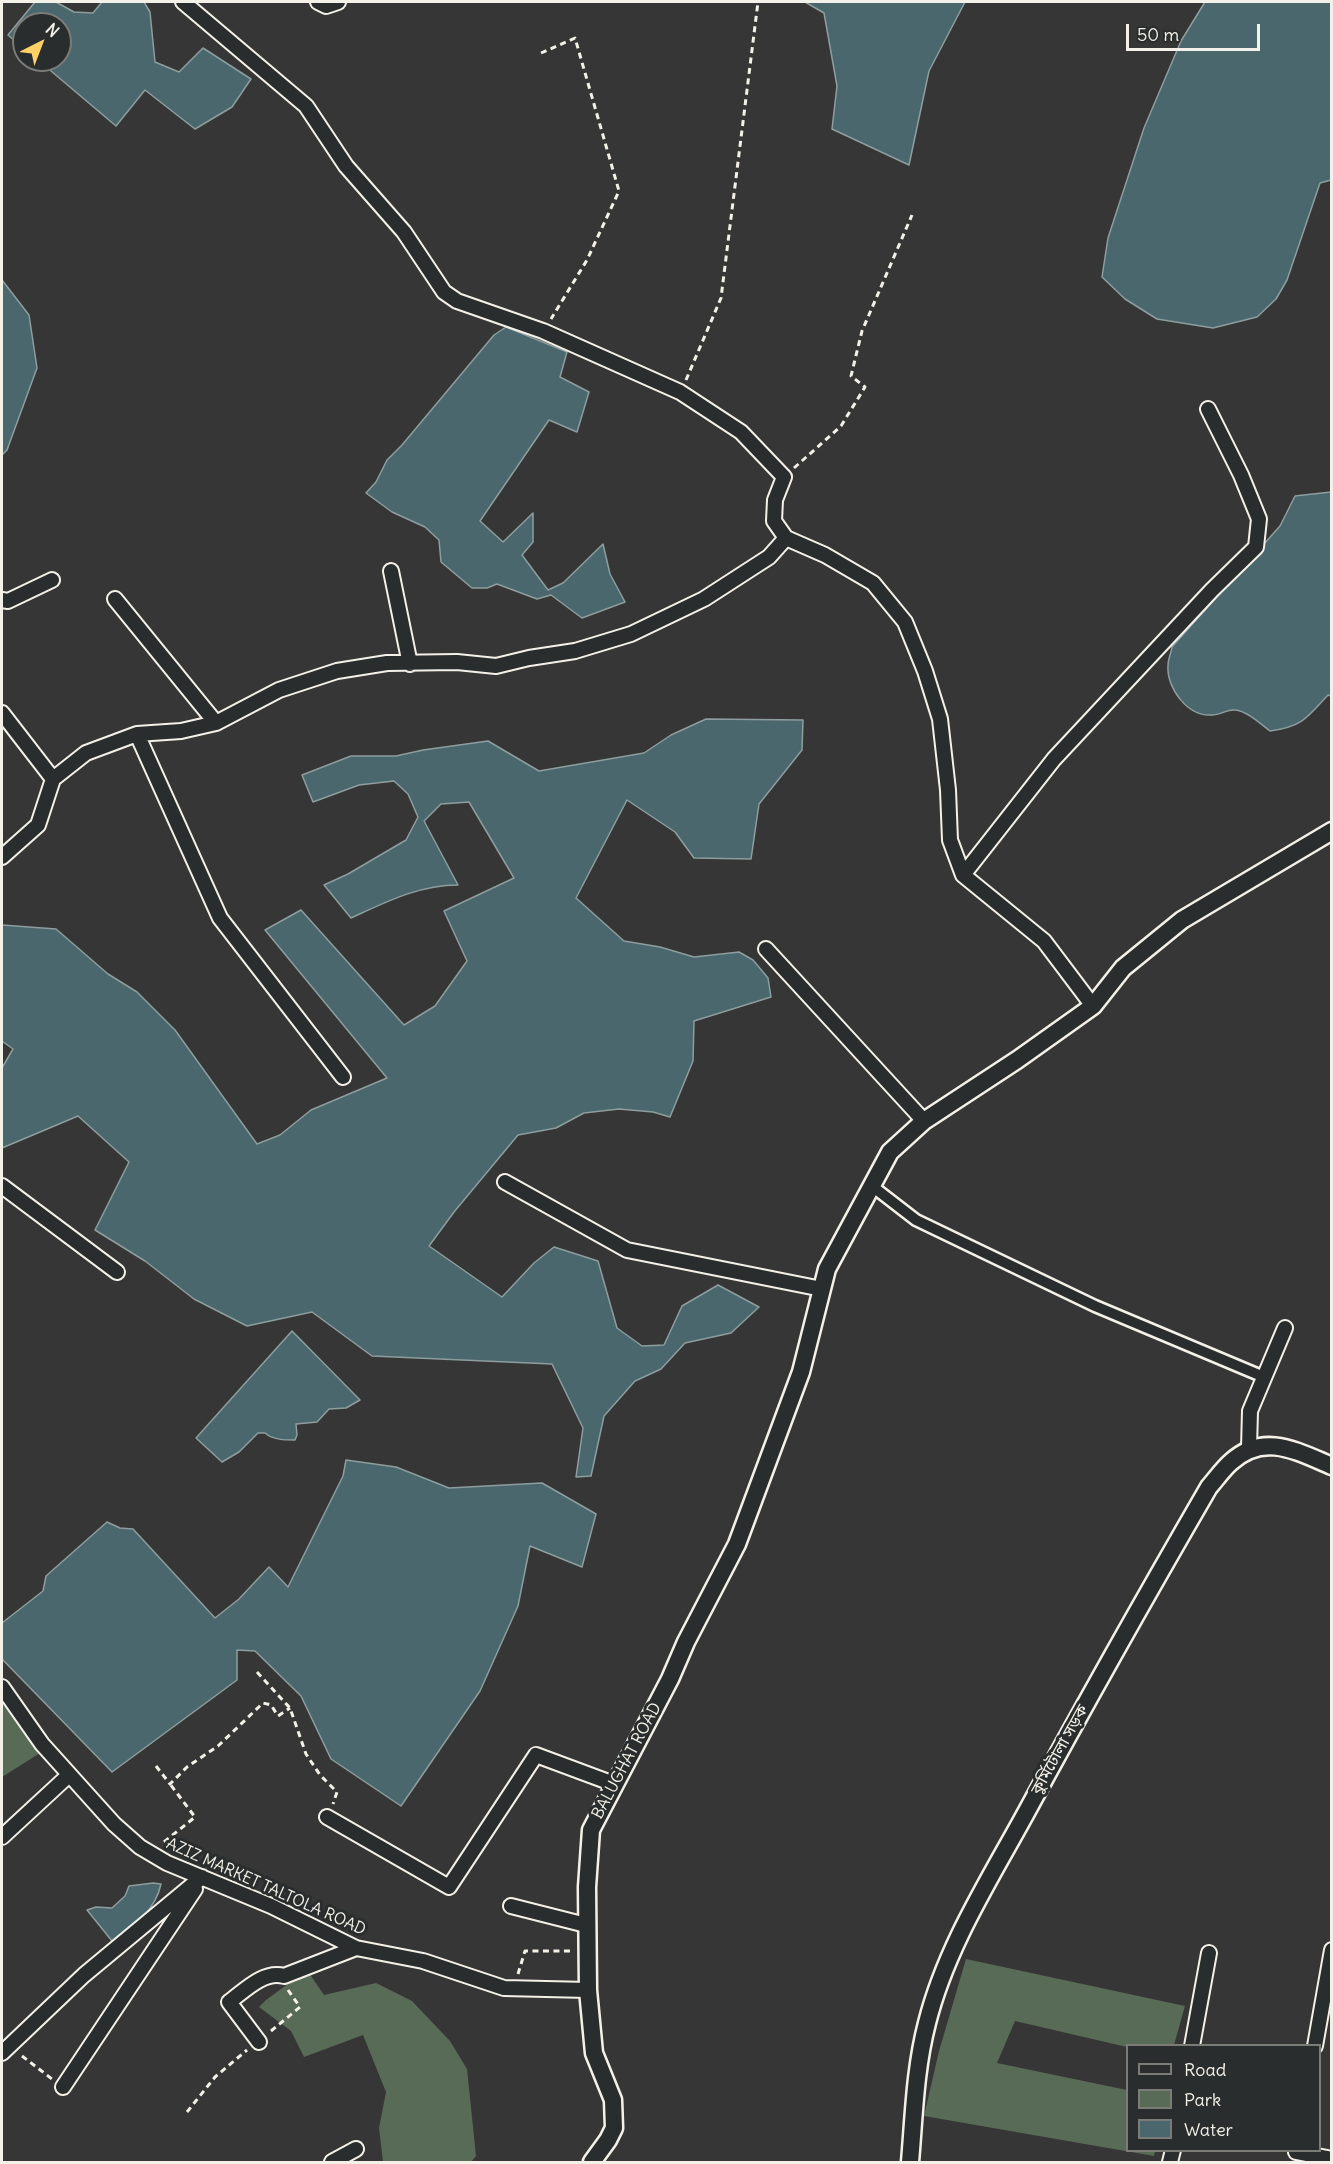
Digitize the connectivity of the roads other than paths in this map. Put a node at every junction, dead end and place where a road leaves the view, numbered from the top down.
1 (183, 2) edge
2 (318, 2) edge
3 (338, 2) edge
4 (1208, 409) dead end
5 (786, 538) junction
6 (390, 571) dead end
7 (52, 580) dead end
8 (115, 599) dead end
9 (2, 600) edge
10 (410, 664) junction
11 (2, 713) edge
12 (216, 723) junction
13 (137, 734) junction
14 (54, 779) junction
15 (1332, 831) edge
16 (2, 857) edge
17 (963, 876) junction
18 (766, 949) dead end
19 (1093, 1006) junction
20 (343, 1077) dead end
21 (924, 1121) junction
22 (505, 1182) dead end
23 (2, 1186) edge
24 (872, 1186) junction
25 (117, 1272) dead end
26 (822, 1289) junction
27 (1285, 1328) dead end
28 (1264, 1377) junction
29 (1250, 1448) junction
30 (1332, 1466) edge
31 (2, 1687) edge
32 (69, 1775) junction
33 (614, 1784) junction
34 (327, 1817) road end
35 (2, 1838) edge
36 (202, 1877) junction
37 (511, 1906) dead end
38 (586, 1925) junction
39 (356, 1948) junction
40 (1332, 1950) edge
41 (1209, 1953) dead end
42 (588, 1990) junction
43 (259, 2042) road end
44 (1192, 2044) edge
45 (1315, 2044) edge
46 (5, 2049) edge
47 (63, 2087) road end
48 (356, 2149) dead end
49 (1296, 2152) edge
50 (1332, 2159) edge
51 (332, 2163) edge
52 (592, 2163) edge
53 (910, 2163) edge

1 - 5 street
2 - 3 street
4 - 17 street
5 - 10 street
5 - 17 street
6 - 10 street
7 - 9 street
8 - 12 street
10 - 12 street
11 - 14 street
12 - 13 street
13 - 14 street
13 - 20 street
14 - 16 street
15 - 19 street, BALUGHAT ROAD
17 - 19 street
18 - 21 street
19 - 21 street, BALUGHAT ROAD
21 - 24 street, BALUGHAT ROAD
22 - 26 street
23 - 25 street
24 - 26 street, BALUGHAT ROAD
24 - 28 street
26 - 33 street, BALUGHAT ROAD
27 - 28 street
28 - 29 street
29 - 30 street
29 - 53 street, কুর্মিটোলা সড়ক
31 - 32 street, AZIZ MARKET TALTOLA ROAD
32 - 35 street
32 - 36 street, AZIZ MARKET TALTOLA ROAD
33 - 34 street
33 - 38 street, BALUGHAT ROAD
36 - 39 street, AZIZ MARKET TALTOLA ROAD
36 - 46 street
36 - 47 street
37 - 38 street
38 - 42 street, BALUGHAT ROAD
39 - 42 street, AZIZ MARKET TALTOLA ROAD
39 - 43 street
40 - 45 street
41 - 44 street
42 - 52 street, BALUGHAT ROAD
48 - 51 street
49 - 50 street

